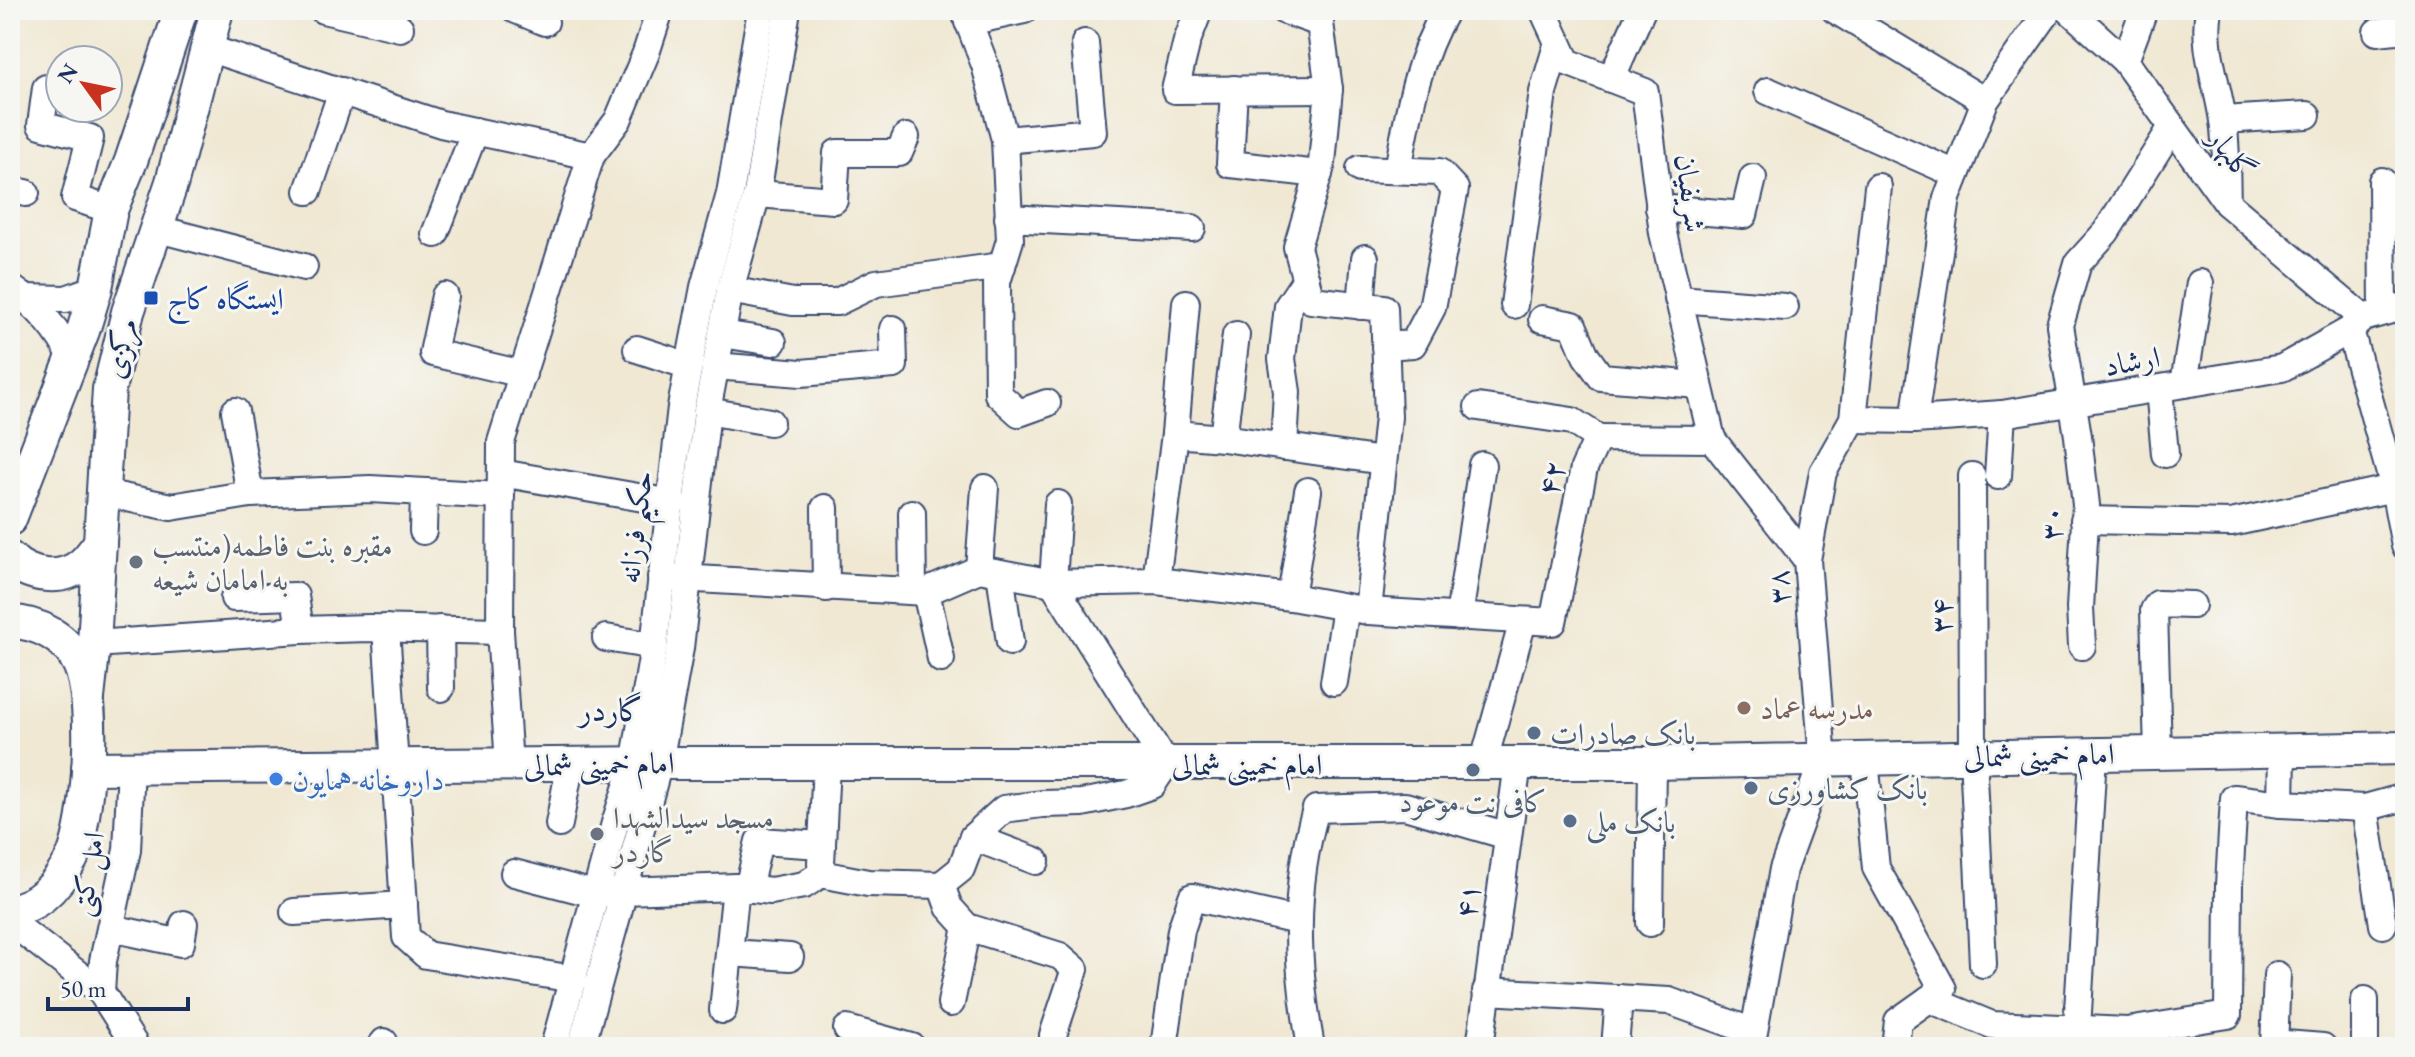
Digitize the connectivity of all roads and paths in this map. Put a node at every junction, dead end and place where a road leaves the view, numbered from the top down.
1 (181, 10) edge
2 (217, 10) edge
3 (323, 10) edge
4 (516, 10) edge
5 (660, 10) edge
6 (761, 10) edge
7 (787, 10) edge
8 (1024, 10) edge
9 (1199, 10) edge
10 (1283, 10) edge
11 (1446, 10) edge
12 (1543, 10) edge
13 (1642, 10) edge
14 (2049, 10) edge
15 (2069, 10) edge
16 (2144, 10) edge
17 (2209, 10) edge
18 (1837, 11) edge
19 (966, 16) edge
20 (1323, 17) edge
21 (545, 22) dead end
22 (400, 28) dead end
23 (2405, 29) edge
24 (2377, 32) dead end
25 (1558, 42) junction
26 (1085, 43) dead end
27 (207, 48) junction
28 (2125, 61) junction
29 (1611, 79) junction
30 (1234, 89) junction
31 (1329, 89) junction
32 (342, 91) junction
33 (1768, 91) dead end
34 (1985, 101) junction
35 (44, 103) edge
36 (2307, 115) dead end
37 (2223, 120) junction
38 (2172, 127) junction
39 (475, 131) junction
40 (906, 137) dead end
41 (1005, 140) junction
42 (591, 156) junction
43 (131, 161) junction
44 (1360, 169) dead end
45 (1398, 170) junction
46 (1319, 174) junction
47 (1956, 174) junction
48 (1753, 178) dead end
49 (2382, 181) dead end
50 (172, 182) junction
51 (1878, 187) dead end
52 (308, 191) dead end
53 (757, 194) junction
54 (2227, 203) junction
55 (1659, 208) junction
56 (111, 210) junction
57 (1008, 218) junction
58 (1192, 228) dead end
59 (158, 229) junction
60 (435, 234) dead end
61 (1365, 258) dead end
62 (1002, 266) junction
63 (304, 267) dead end
64 (1306, 279) junction
65 (2200, 283) dead end
66 (96, 288) junction
67 (730, 290) junction
68 (18, 292) edge
69 (445, 296) dead end
70 (1678, 299) junction
71 (1186, 303) dead end
72 (1514, 305) dead end
73 (1361, 306) junction
74 (1785, 307) dead end
75 (2375, 317) edge
76 (1542, 319) dead end
77 (893, 329) dead end
78 (722, 334) junction
79 (1236, 335) dead end
80 (773, 342) dead end
81 (1385, 346) junction
82 (637, 349) dead end
83 (73, 360) junction
84 (702, 366) junction
85 (523, 374) junction
86 (1699, 385) junction
87 (2171, 386) junction
88 (1492, 401) dead end
89 (1047, 403) dead end
90 (2072, 403) junction
91 (235, 411) dead end
92 (707, 411) junction
93 (2002, 414) junction
94 (1853, 419) junction
95 (1914, 420) junction
96 (770, 422) dead end
97 (1175, 434) junction
98 (1223, 438) junction
99 (1598, 438) junction
100 (1712, 439) junction
101 (1284, 447) junction
102 (2165, 454) dead end
103 (1383, 461) junction
104 (1482, 465) dead end
105 (1972, 476) dead end
106 (1998, 476) dead end
107 (501, 485) junction
108 (985, 488) dead end
109 (2394, 488) junction
110 (1308, 491) dead end
111 (424, 492) junction
112 (103, 493) junction
113 (250, 494) junction
114 (672, 503) junction
115 (1058, 504) dead end
116 (825, 508) dead end
117 (912, 513) dead end
118 (10, 519) edge
119 (2084, 520) junction
120 (423, 531) dead end
121 (100, 543) junction
122 (2405, 546) edge
123 (10, 558) edge
124 (1807, 560) junction
125 (990, 571) junction
126 (674, 577) junction
127 (1156, 581) junction
128 (1053, 583) junction
129 (826, 588) junction
130 (919, 592) junction
131 (1291, 597) junction
132 (234, 598) dead end
133 (2192, 605) dead end
134 (1357, 609) junction
135 (1459, 617) junction
136 (1523, 621) junction
137 (10, 622) edge
138 (386, 628) junction
139 (440, 629) junction
140 (300, 630) junction
141 (500, 631) junction
142 (606, 638) dead end
143 (1010, 642) dead end
144 (94, 644) junction
145 (654, 646) junction
146 (2082, 646) dead end
147 (941, 659) dead end
148 (1334, 682) dead end
149 (441, 688) dead end
150 (88, 698) junction
151 (2405, 748) edge
152 (2282, 752) junction
153 (2158, 754) junction
154 (1973, 755) junction
155 (2093, 755) junction
156 (1823, 760) junction
157 (1865, 760) junction
158 (1518, 763) junction
159 (1652, 763) junction
160 (646, 764) junction
161 (1166, 764) junction
162 (1483, 764) junction
163 (509, 765) junction
164 (826, 765) junction
165 (131, 766) junction
166 (396, 766) junction
167 (570, 766) junction
168 (88, 768) junction
169 (2405, 797) edge
170 (2281, 804) junction
171 (2365, 808) junction
172 (559, 824) dead end
173 (1508, 836) junction
174 (973, 837) junction
175 (822, 845) junction
176 (1036, 861) dead end
177 (514, 873) dead end
178 (821, 874) junction
179 (941, 885) junction
180 (742, 888) junction
181 (623, 891) junction
182 (595, 894) junction
183 (404, 905) junction
184 (294, 912) dead end
185 (15, 920) edge
186 (1298, 921) junction
187 (1650, 923) dead end
188 (184, 924) dead end
189 (2383, 925) dead end
190 (967, 927) junction
191 (111, 928) junction
192 (729, 953) junction
193 (790, 957) dead end
194 (1983, 964) dead end
195 (2277, 975) dead end
196 (574, 979) junction
197 (1486, 991) junction
198 (101, 992) junction
199 (1619, 998) junction
200 (1929, 999) junction
201 (2365, 1000) dead end
202 (951, 1003) dead end
203 (723, 1010) dead end
204 (1978, 1019) junction
205 (847, 1029) dead end
206 (2077, 1029) junction
207 (1754, 1040) edge
208 (2274, 1045) edge
209 (136, 1047) edge
210 (554, 1047) edge
211 (581, 1047) edge
212 (908, 1047) edge
213 (1053, 1047) edge
214 (1164, 1047) edge
215 (1311, 1047) edge
216 (1480, 1047) edge
217 (1615, 1047) edge
218 (1895, 1047) edge
219 (1982, 1047) edge
220 (2323, 1047) edge
221 (2365, 1047) edge

1 - 43 main road, مرکزی
2 - 27 main road, مرکزی
3 - 22 street
4 - 21 street
5 - 42 street
6 - 84 street, حکیم فرزانه
7 - 53 street, حکیم فرزانه
8 - 19 street
9 - 30 street
10 - 20 street
11 - 45 street
12 - 25 street, شریفیان
13 - 29 street
14 - 34 street
15 - 28 street, گلبهار
16 - 28 street
17 - 37 street
18 - 34 street
19 - 41 street
20 - 31 street
23 - 24 street
25 - 29 street, شریفیان
25 - 72 street
26 - 41 street
27 - 32 street
27 - 50 main road, مرکزی
28 - 38 street, گلبهار
29 - 55 street, شریفیان
30 - 31 street
30 - 46 street
31 - 46 street
32 - 39 street
32 - 52 street
33 - 47 street
34 - 47 street
35 - 56 street
36 - 37 street
37 - 54 street
38 - 54 street, گلبهار
38 - 90 street, ۳۰
39 - 42 street
39 - 60 street
40 - 53 street
41 - 57 street
42 - 85 street
43 - 50 main road
43 - 56 main road, مرکزی
44 - 45 street
45 - 81 street
46 - 64 street
47 - 95 street
48 - 55 street
49 - 75 street
50 - 59 main road, مرکزی
51 - 94 street
53 - 67 street, حکیم فرزانه
54 - 75 street, گلبهار
55 - 70 street, شریفیان
56 - 66 main road, مرکزی
57 - 58 street
57 - 62 street
59 - 63 street
59 - 112 main road, مرکزی
61 - 73 street
62 - 67 street
62 - 89 street
64 - 73 street
64 - 101 street
65 - 87 street
66 - 68 street
66 - 83 main road, مرکزی
67 - 78 street, حکیم فرزانه
68 - 83 street
69 - 85 street
70 - 74 street
70 - 86 street, شریفیان
71 - 97 street
73 - 81 street
75 - 87 street, ارشاد
75 - 109 street
76 - 86 street
77 - 84 street
78 - 80 street
78 - 84 street, حکیم فرزانه
79 - 98 street
81 - 103 street
82 - 84 street
83 - 118 main road, مرکزی
84 - 92 street, حکیم فرزانه
84 - 114 street, حکیم فرزانه
85 - 107 street
86 - 100 street, شریفیان
87 - 90 street, ارشاد
87 - 102 street
88 - 99 street
90 - 93 street, ارشاد
90 - 119 street, ۳۰
91 - 113 street
92 - 96 street
92 - 126 street, حکیم فرزانه
93 - 95 street, ارشاد
93 - 106 street
94 - 95 street, ارشاد
94 - 124 street, ۳۸
97 - 98 street
97 - 127 street
98 - 101 street
99 - 100 street, ۴۲
99 - 136 street, ۴۲
100 - 124 street
101 - 103 street
103 - 134 street
104 - 135 street
105 - 154 street, ۳۴
107 - 111 street
107 - 114 street
107 - 141 street
108 - 125 street
109 - 119 street
109 - 122 street
110 - 131 street
111 - 113 street
111 - 120 street
112 - 113 street
112 - 121 main road, مرکزی
114 - 126 street, حکیم فرزانه
115 - 128 street
116 - 129 street
117 - 130 street
119 - 146 street, ۳۰
121 - 123 main road
121 - 144 main road, مرکزی
124 - 156 street, ۳۸
125 - 128 street
125 - 130 street
125 - 143 street
126 - 129 street
126 - 145 street, حکیم فرزانه
126 - 160 street, حکیم فرزانه
127 - 128 street
127 - 131 street
128 - 161 street
129 - 130 street
130 - 147 street
131 - 134 street
132 - 140 street
133 - 153 street
134 - 135 street
134 - 148 street
135 - 136 street
136 - 162 street
137 - 150 main road
138 - 139 street
138 - 140 street
138 - 166 street
139 - 141 street
139 - 149 street
140 - 144 street
141 - 163 street
142 - 145 street
144 - 150 main road, مرکزی
145 - 160 street, حکیم فرزانه
150 - 168 main road
151 - 152 main road, امام خمینی شمالی
152 - 153 main road, امام خمینی شمالی
152 - 170 street
153 - 155 main road, امام خمینی شمالی
154 - 155 main road, امام خمینی شمالی
154 - 157 main road, امام خمینی شمالی
154 - 194 street, ۳۴
155 - 206 street
156 - 157 main road, امام خمینی شمالی
156 - 159 main road, امام خمینی شمالی
156 - 207 street
157 - 200 street
158 - 159 main road, امام خمینی شمالی
158 - 162 main road, امام خمینی شمالی
158 - 173 street, ۴۱
159 - 187 street
160 - 164 main road, امام خمینی شمالی
160 - 167 main road, امام خمینی شمالی
160 - 181 street, حکیم فرزانه
160 - 182 street, حکیم فرزانه
161 - 162 main road, امام خمینی شمالی
161 - 164 main road, امام خمینی شمالی
161 - 174 street
163 - 166 main road, امام خمینی شمالی
163 - 167 main road, امام خمینی شمالی
164 - 175 street
165 - 166 main road, امام خمینی شمالی
165 - 168 main road, امام خمینی شمالی
165 - 191 street, امل کتی
166 - 183 street
167 - 172 street
168 - 185 main road
169 - 171 street
170 - 171 street
170 - 206 street
171 - 189 street
173 - 186 street
173 - 197 street, ۴۱
174 - 176 street
174 - 179 street
175 - 178 street
175 - 180 street
177 - 182 street
178 - 179 street
178 - 180 street
179 - 190 street
180 - 181 street
180 - 192 street
181 - 182 street
181 - 211 street, حکیم فرزانه
182 - 196 street, حکیم فرزانه
183 - 184 street
183 - 196 street
185 - 198 street
186 - 214 street
186 - 215 street
188 - 191 street
190 - 202 street
190 - 213 street
191 - 198 street, امل کتی
192 - 193 street
192 - 203 street
195 - 208 street
196 - 210 street, حکیم فرزانه
197 - 199 street
197 - 216 street, ۴۱
198 - 209 street
199 - 207 street
199 - 217 street
200 - 204 street
200 - 218 street
201 - 221 street
204 - 206 street
204 - 219 street
205 - 212 street
208 - 220 street

